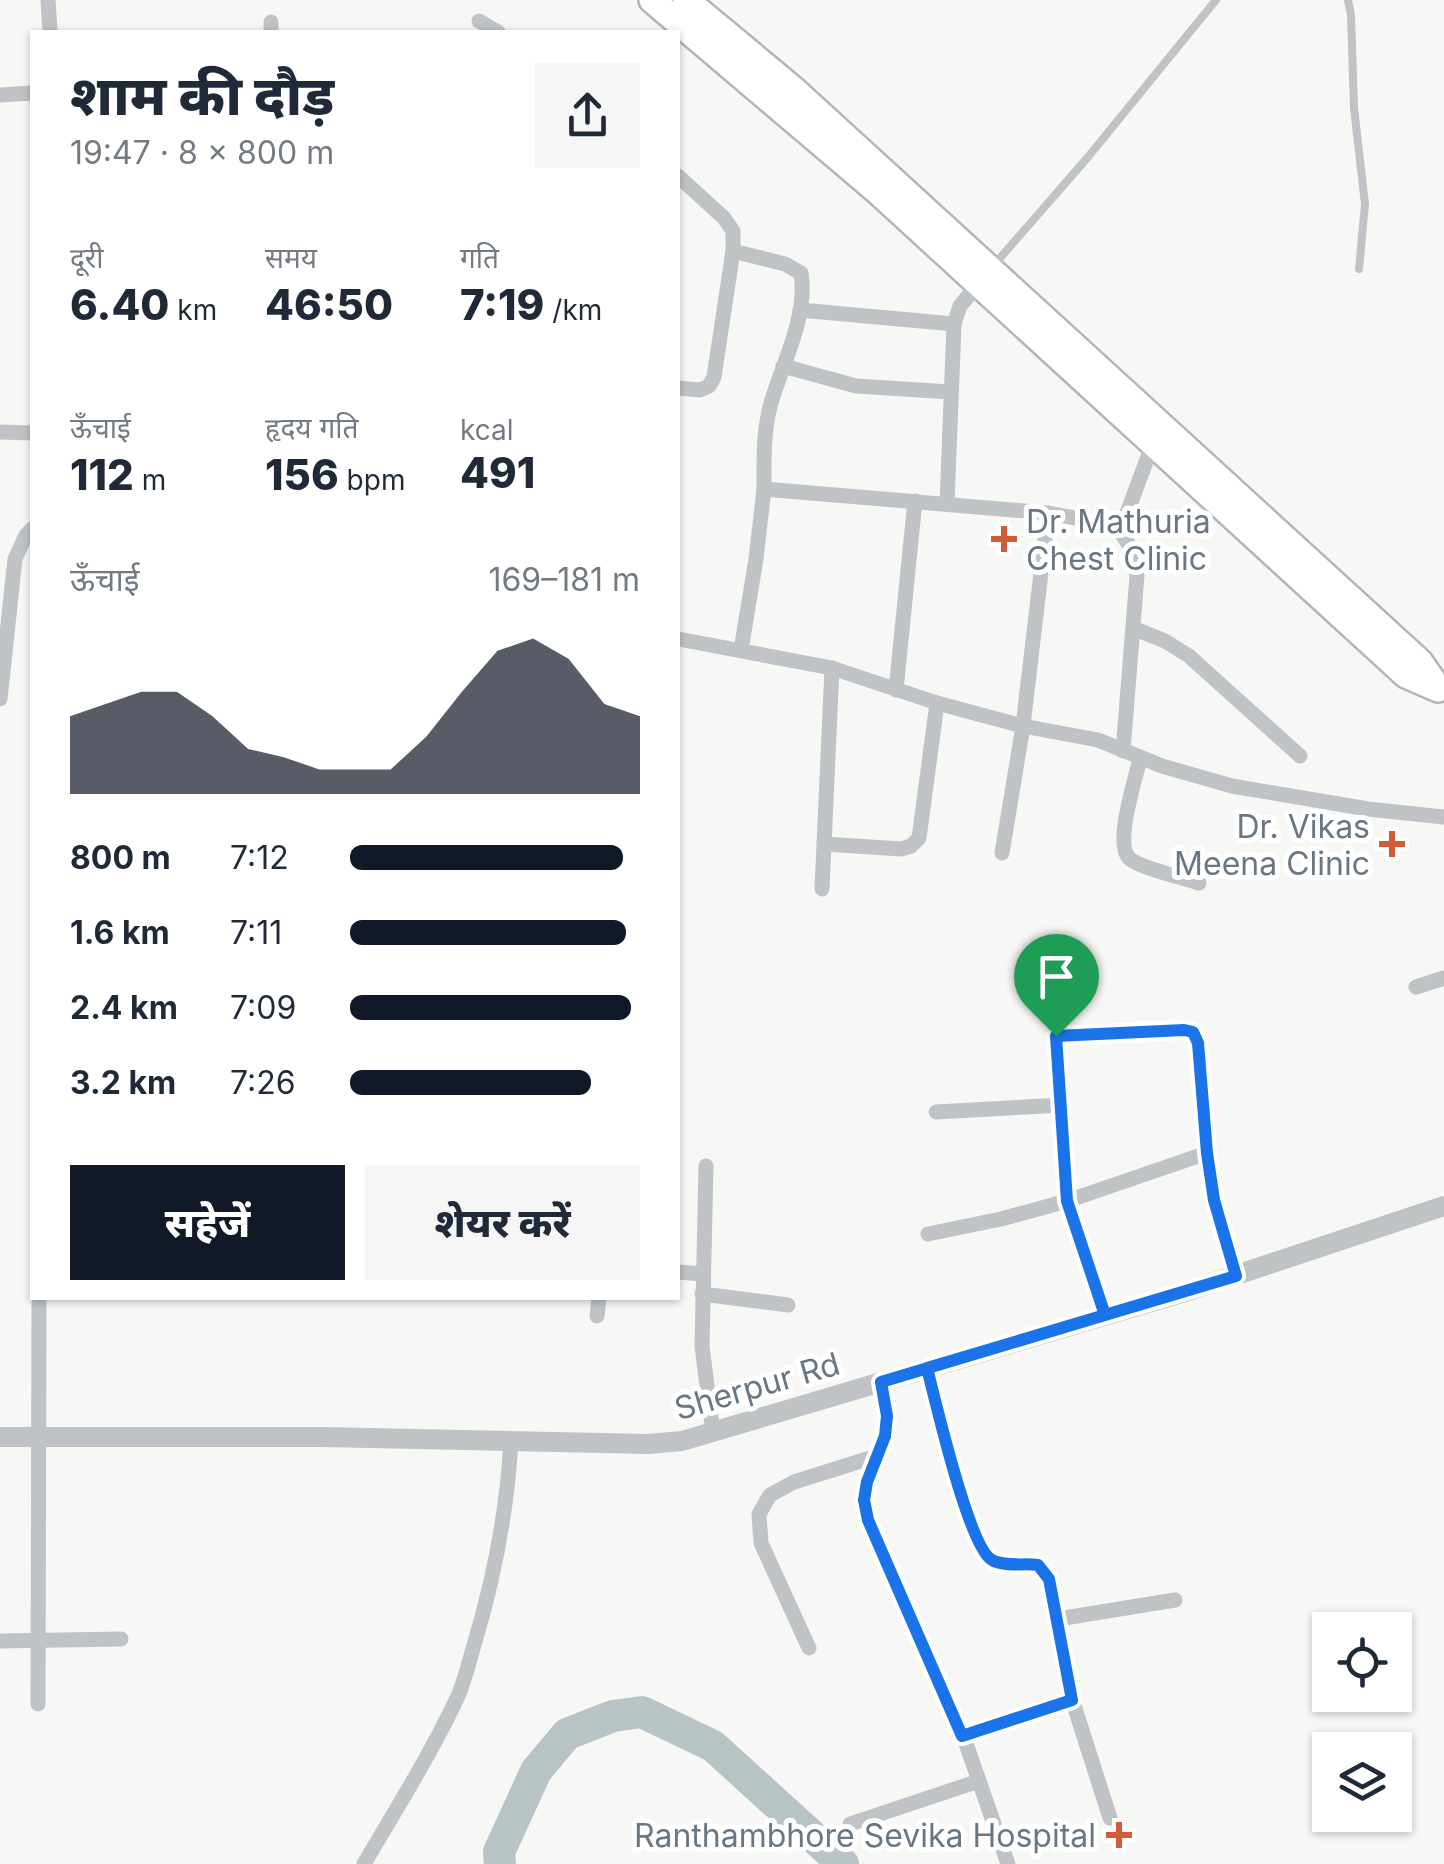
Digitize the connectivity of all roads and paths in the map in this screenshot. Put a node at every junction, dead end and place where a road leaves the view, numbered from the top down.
1 (48, 0) edge
2 (652, 0) edge
3 (686, 0) edge
4 (1216, 0) edge
5 (1348, 0) edge
6 (479, 21) dead end
7 (50, 30) edge
8 (495, 30) edge
9 (30, 93) edge
10 (0, 95) edge
11 (680, 178) edge
12 (734, 251) junction
13 (1359, 269) dead end
14 (984, 276) junction
15 (800, 310) junction
16 (954, 324) junction
17 (783, 366) junction
18 (680, 388) edge
19 (950, 392) junction
20 (0, 432) edge
21 (30, 434) edge
22 (1153, 444) junction
23 (764, 489) junction
24 (914, 501) junction
25 (947, 504) junction
26 (1048, 514) junction
27 (1117, 526) junction
28 (30, 530) edge
29 (1133, 628) junction
30 (680, 639) edge
31 (741, 650) junction
32 (832, 668) junction
33 (896, 690) junction
34 (1441, 692) edge
35 (0, 699) edge
36 (937, 703) junction
37 (1023, 726) junction
38 (1123, 751) junction
39 (1300, 756) dead end
40 (1140, 758) junction
41 (1444, 817) edge
42 (824, 844) junction
43 (1002, 853) dead end
44 (1199, 883) dead end
45 (822, 889) dead end
46 (1051, 963) dead end
47 (1444, 978) edge
48 (1416, 987) dead end
49 (1056, 1036) junction
50 (1061, 1104) junction
51 (936, 1112) dead end
52 (1207, 1153) junction
53 (706, 1166) dead end
54 (1067, 1201) junction
55 (1444, 1206) edge
56 (928, 1234) dead end
57 (680, 1272) edge
58 (703, 1274) junction
59 (1236, 1276) junction
60 (702, 1294) junction
61 (39, 1300) edge
62 (599, 1300) edge
63 (788, 1305) dead end
64 (1105, 1315) junction
65 (597, 1316) dead end
66 (927, 1368) junction
67 (881, 1382) junction
68 (713, 1433) junction
69 (0, 1437) edge
70 (38, 1438) junction
71 (511, 1442) junction
72 (876, 1456) junction
73 (1175, 1600) dead end
74 (1058, 1619) junction
75 (120, 1639) dead end
76 (0, 1641) edge
77 (38, 1642) junction
78 (809, 1648) dead end
79 (1072, 1700) junction
80 (38, 1704) dead end
81 (962, 1736) junction
82 (979, 1782) junction
83 (1110, 1818) dead end
84 (850, 1824) dead end
85 (364, 1864) edge
86 (1008, 1864) edge

1 - 7 street
2 - 14 highway
3 - 14 highway
4 - 14 lane
5 - 13 lane
6 - 8 street
9 - 10 street
11 - 12 street
12 - 15 street
12 - 18 street
14 - 16 street
14 - 22 highway
14 - 34 highway
15 - 16 street
15 - 17 street
16 - 19 street
17 - 19 street
17 - 23 street
19 - 25 street
20 - 21 street
22 - 27 street
22 - 34 highway
23 - 24 street
23 - 31 street
24 - 25 street
24 - 33 street
25 - 26 street
26 - 27 street
26 - 37 street
27 - 29 street
28 - 35 street
29 - 38 street
29 - 39 street
30 - 31 street
31 - 32 street
32 - 33 street
32 - 42 street
33 - 36 street
36 - 37 street
36 - 42 street
37 - 38 street
37 - 43 street
38 - 40 street
40 - 41 street
40 - 44 street
42 - 45 street
46 - 49 street
47 - 48 street
49 - 50 street
49 - 52 street
50 - 51 street
50 - 54 street
52 - 54 street
52 - 59 street
53 - 58 street
54 - 56 street
54 - 64 street
55 - 59 street, Sherpur Rd
57 - 58 street
58 - 60 street
59 - 64 street, Sherpur Rd
60 - 63 street
60 - 68 street
61 - 70 street
62 - 65 street
64 - 66 street, Sherpur Rd
66 - 67 street, Sherpur Rd
66 - 74 street
67 - 68 street, Sherpur Rd
67 - 72 street
68 - 71 street, Sherpur Rd
69 - 70 street, Sherpur Rd
70 - 71 street, Sherpur Rd
70 - 77 street
71 - 85 street
72 - 78 street
72 - 81 street
73 - 74 street
74 - 79 street
75 - 77 street
76 - 77 street
77 - 80 street
79 - 81 street
79 - 83 street
81 - 82 street
82 - 84 street
82 - 86 street

